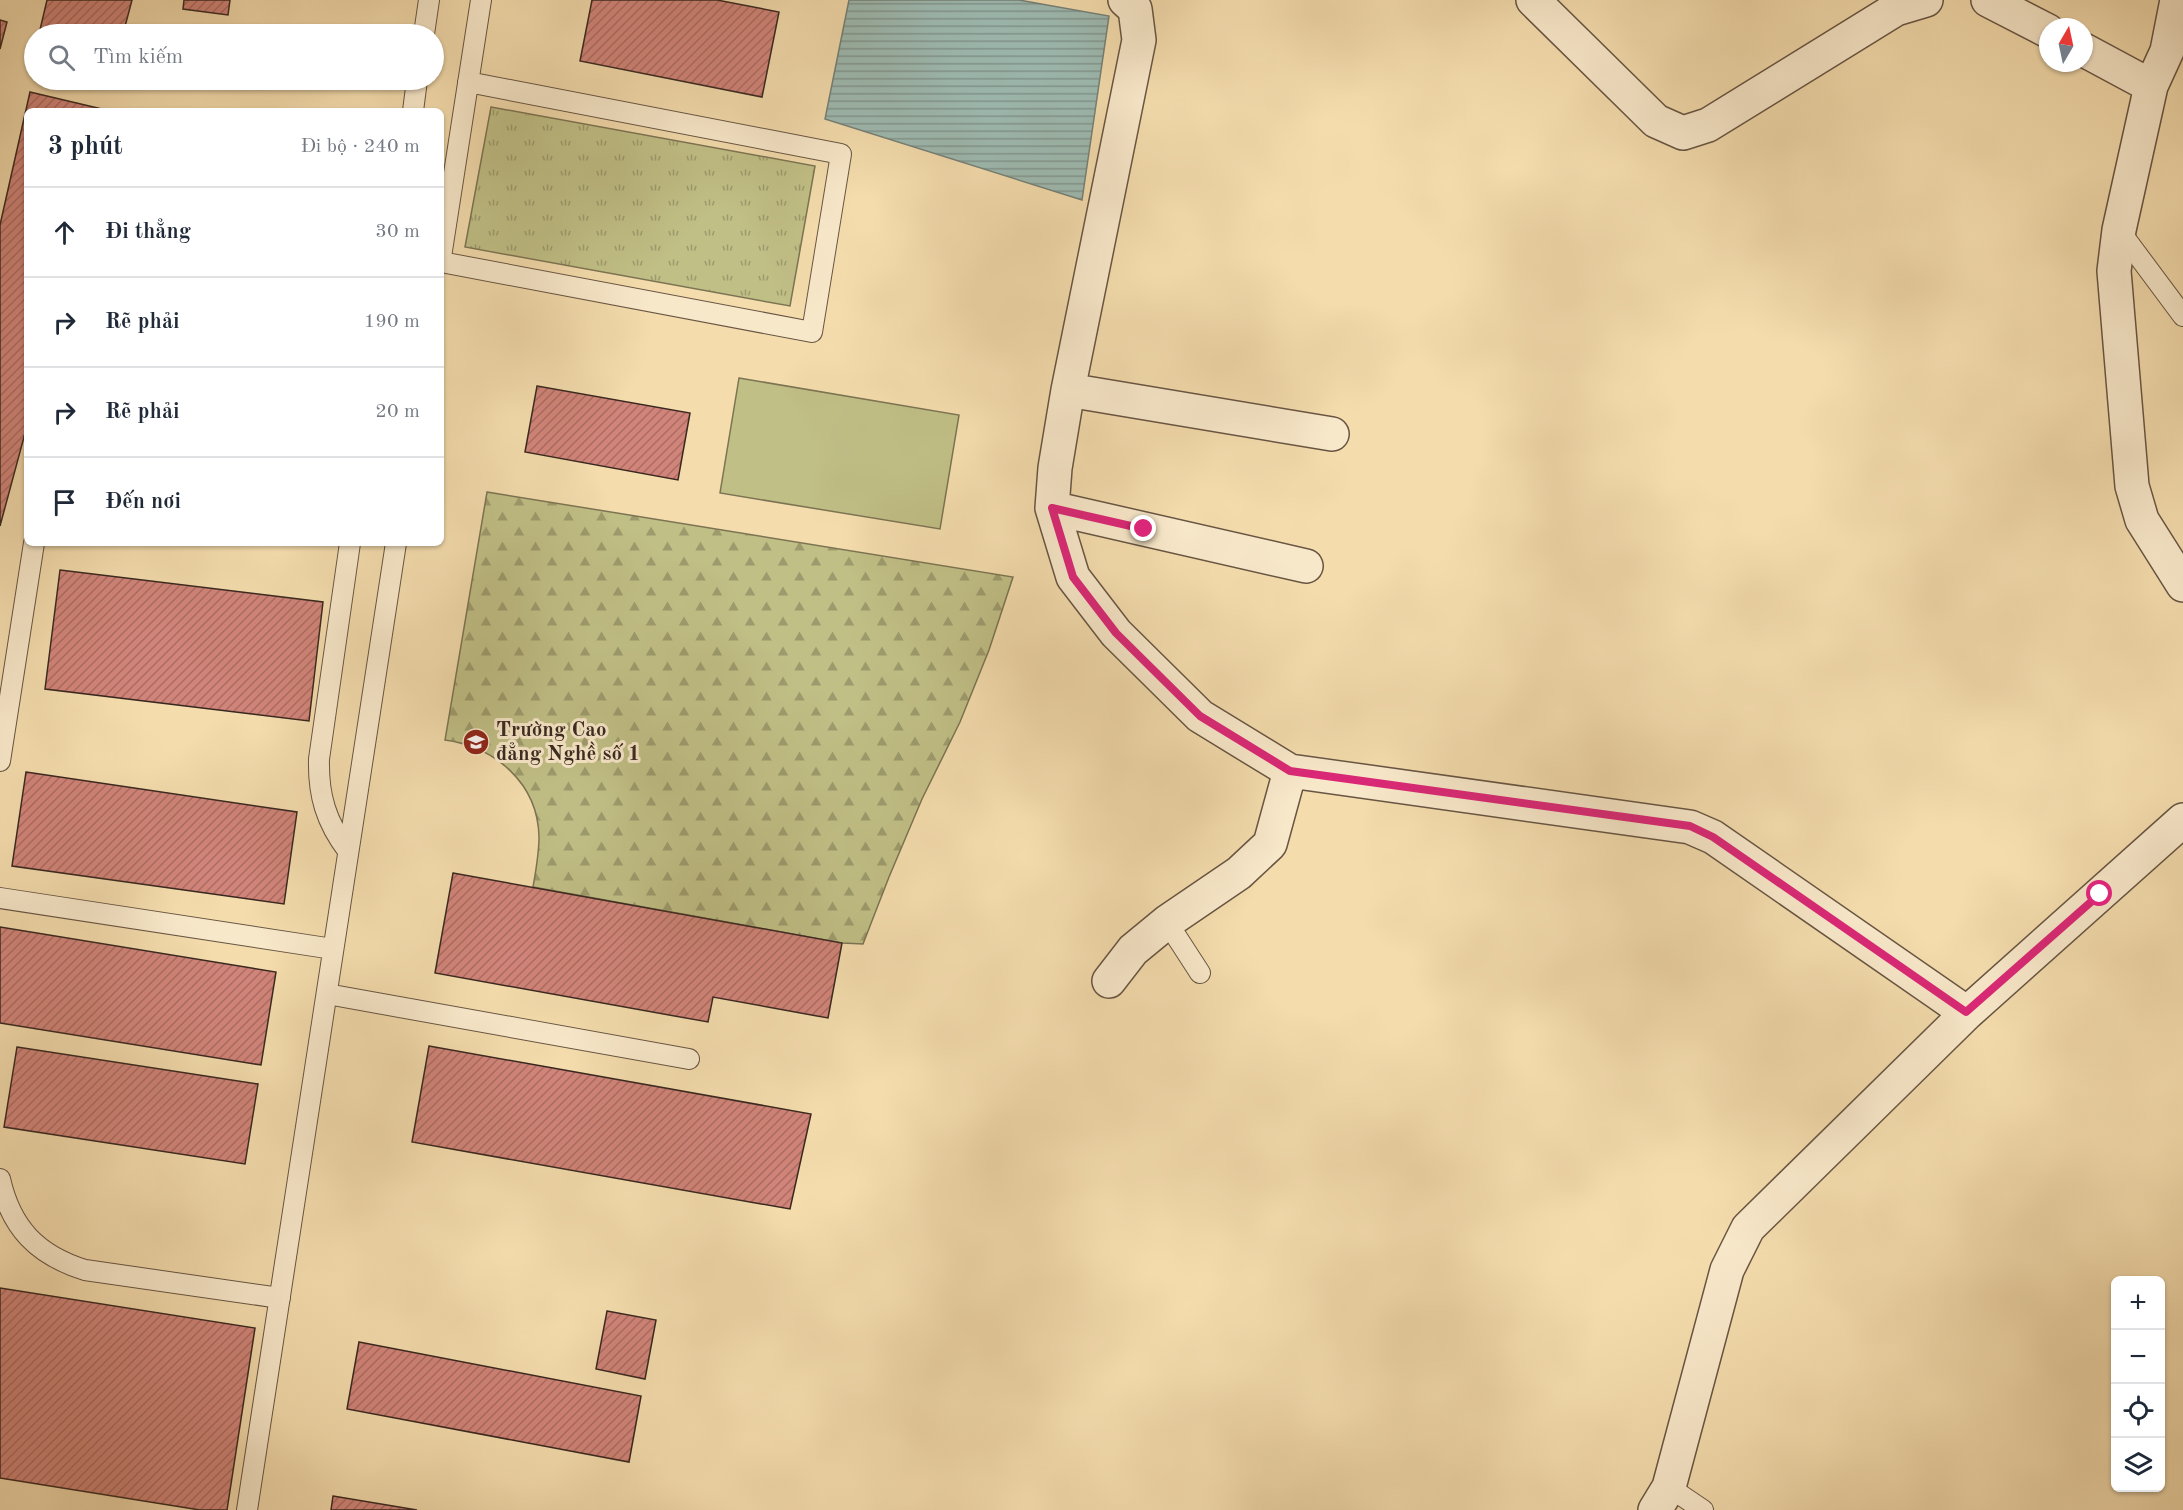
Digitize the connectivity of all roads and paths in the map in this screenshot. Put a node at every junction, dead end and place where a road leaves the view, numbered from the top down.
1 (429, 0) edge
2 (481, 0) edge
3 (1125, 0) edge
4 (1533, 0) edge
5 (1926, 0) edge
6 (1988, 0) edge
7 (2178, 0) edge
8 (425, 24) edge
9 (2039, 27) edge
10 (2093, 55) edge
11 (468, 82) junction
12 (2151, 86) junction
13 (416, 90) edge
14 (413, 108) edge
15 (2119, 230) junction
16 (444, 238) edge
17 (444, 263) edge
18 (2183, 316) edge
19 (1068, 390) junction
20 (1332, 434) dead end
21 (1052, 508) junction
22 (34, 546) edge
23 (350, 546) edge
24 (396, 546) edge
25 (1305, 566) dead end
26 (2183, 585) edge
27 (0, 761) edge
28 (1290, 771) junction
29 (2183, 820) edge
30 (348, 851) junction
31 (0, 898) edge
32 (1167, 922) junction
33 (333, 949) junction
34 (1200, 973) dead end
35 (1109, 981) dead end
36 (327, 994) junction
37 (1966, 1012) junction
38 (689, 1059) dead end
39 (0, 1179) edge
40 (280, 1298) junction
41 (1662, 1498) edge
42 (247, 1510) edge
43 (1703, 1510) edge

1 - 8 lane
2 - 11 lane
3 - 19 street
4 - 5 street
6 - 9 street
7 - 12 street
10 - 12 street
11 - 16 lane
11 - 17 lane
12 - 15 street
13 - 14 lane
15 - 18 lane
15 - 26 street
19 - 20 street
19 - 21 street
21 - 25 street
21 - 28 street
22 - 27 lane
23 - 30 lane
24 - 30 lane
28 - 32 street
28 - 37 street
29 - 37 street
30 - 33 lane
31 - 33 lane
32 - 34 lane
32 - 35 street
33 - 36 lane
36 - 38 lane
36 - 40 lane
37 - 41 street
39 - 40 lane
40 - 42 lane
41 - 43 lane

